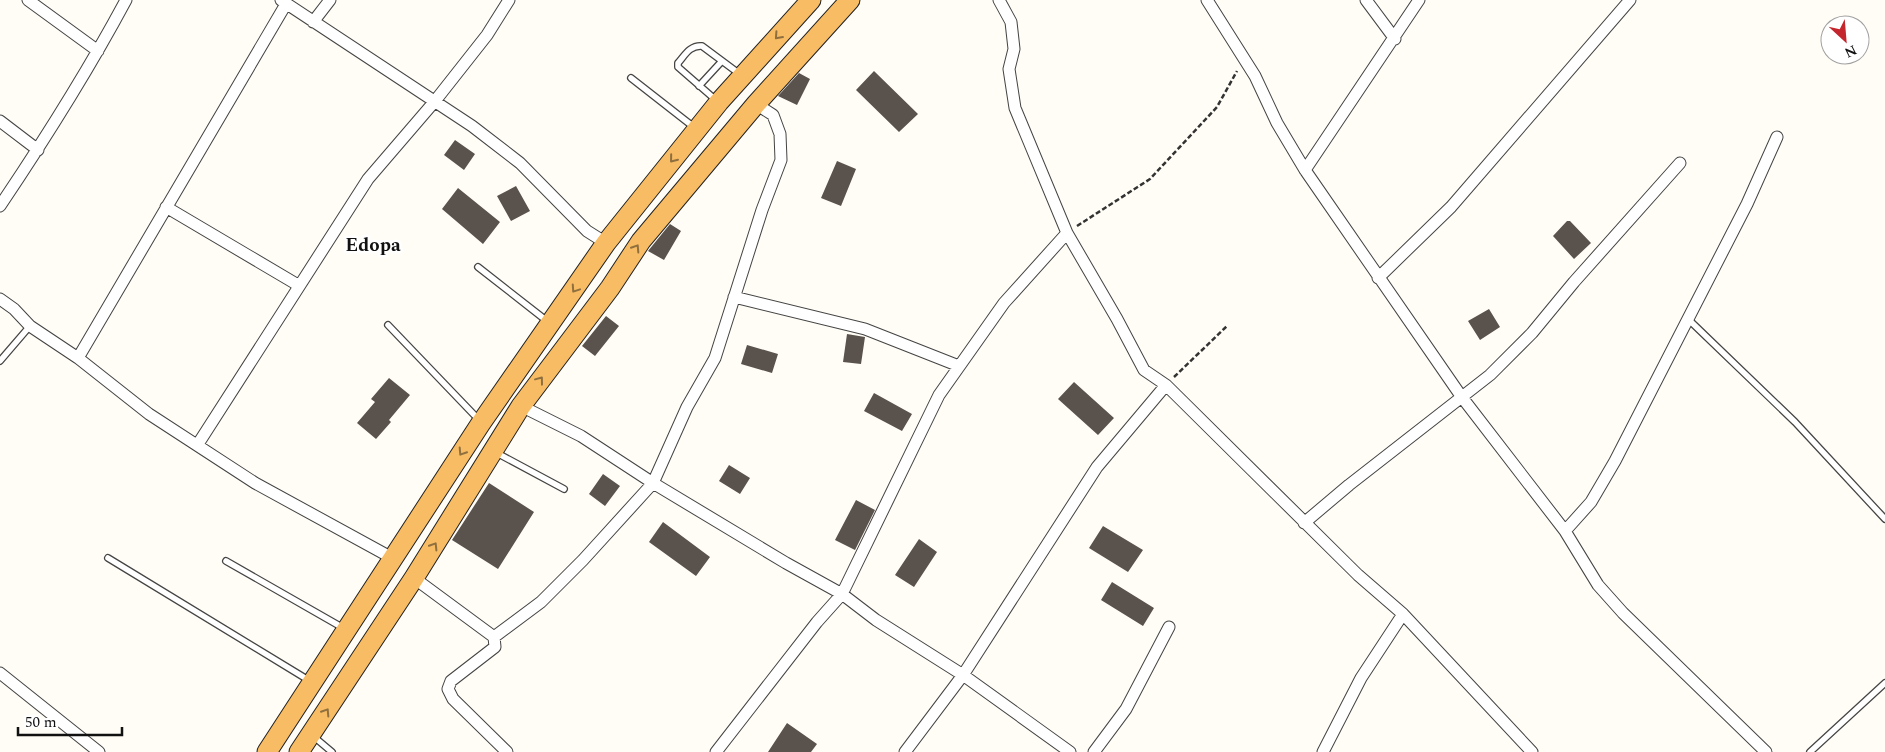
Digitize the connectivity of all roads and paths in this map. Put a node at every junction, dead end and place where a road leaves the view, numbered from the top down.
1 (28, 0) edge
2 (126, 0) edge
3 (330, 0) edge
4 (508, 0) edge
5 (811, 0) edge
6 (850, 0) edge
7 (999, 0) edge
8 (1206, 0) edge
9 (1366, 0) edge
10 (1420, 0) edge
11 (1630, 0) edge
12 (284, 2) edge
13 (313, 22) junction
14 (1394, 39) junction
15 (98, 52) junction
16 (1243, 58) junction
17 (722, 61) junction
18 (743, 76) junction
19 (631, 78) dead end
20 (699, 86) junction
21 (435, 101) junction
22 (719, 102) junction
23 (756, 104) junction
24 (0, 121) edge
25 (697, 129) junction
26 (1776, 137) dead end
27 (38, 150) junction
28 (1680, 163) dead end
29 (1305, 170) junction
30 (0, 206) edge
31 (166, 207) junction
32 (1067, 233) junction
33 (606, 243) junction
34 (478, 267) dead end
35 (1378, 278) junction
36 (298, 286) junction
37 (734, 297) junction
38 (0, 299) edge
39 (1688, 319) junction
40 (551, 324) junction
41 (388, 325) dead end
42 (30, 326) junction
43 (1227, 326) dead end
44 (78, 358) junction
45 (0, 361) edge
46 (959, 366) junction
47 (1166, 384) junction
48 (1461, 396) junction
49 (521, 406) junction
50 (481, 423) junction
51 (198, 444) junction
52 (493, 451) junction
53 (653, 483) junction
54 (564, 489) dead end
55 (1885, 519) edge
56 (1304, 523) junction
57 (1565, 531) junction
58 (108, 558) dead end
59 (394, 559) junction
60 (226, 561) dead end
61 (414, 578) junction
62 (842, 594) junction
63 (1403, 614) junction
64 (1169, 627) dead end
65 (347, 630) junction
66 (494, 637) junction
67 (0, 673) edge
68 (963, 675) junction
69 (312, 682) junction
70 (1885, 683) edge
71 (311, 735) junction
72 (99, 752) edge
73 (267, 752) edge
74 (299, 752) edge
75 (332, 752) edge
76 (507, 752) edge
77 (716, 752) edge
78 (905, 752) edge
79 (1070, 752) edge
80 (1094, 752) edge
81 (1323, 752) edge
82 (1532, 752) edge
83 (1766, 752) edge
84 (1810, 752) edge

1 - 15 street
2 - 15 street
3 - 13 street
4 - 21 street
5 -> 18 highway
6 - 23 highway
7 - 32 street
8 - 16 street
9 - 14 street
10 - 14 street
11 - 35 street
12 - 13 street
12 - 31 street
13 - 21 street
14 - 29 street
15 - 27 street
16 - 29 street
16 - 32 path
17 - 18 lane
17 - 20 lane
17 - 20 lane
18 - 22 highway
19 - 25 lane
20 - 22 lane
21 - 33 street
21 - 36 street
22 - 25 highway
23 - 37 street
49 -> 23 highway
24 - 27 street
25 -> 33 highway
26 - 39 street
27 - 30 street
28 - 48 street
29 - 35 street
31 - 36 street
31 - 44 street
32 - 46 street
32 - 47 street
33 -> 40 highway
34 - 40 lane
35 - 48 street
36 - 51 street
37 - 46 street
37 - 53 street
38 - 42 street
39 - 55 lane
39 - 57 street
40 - 50 highway
41 - 50 lane
42 - 44 street
42 - 45 lane
43 - 47 path
44 - 51 street
46 - 62 street
47 - 56 street
47 - 68 street
48 - 56 street
48 - 57 street
49 - 52 highway
49 - 53 street
50 -> 59 highway
51 - 59 street
52 - 54 lane
61 -> 52 highway
53 - 62 street
53 - 66 street
56 - 63 street
57 - 83 street
58 - 69 lane
59 - 65 highway
60 - 65 lane
61 - 66 street
71 -> 61 highway
62 - 68 street
62 - 77 street
63 - 81 street
63 - 82 street
64 - 80 street
65 - 69 highway
66 - 76 street
67 - 72 street
68 - 78 street
68 - 79 street
69 - 73 highway
70 - 84 lane
71 - 74 highway
71 - 75 lane

